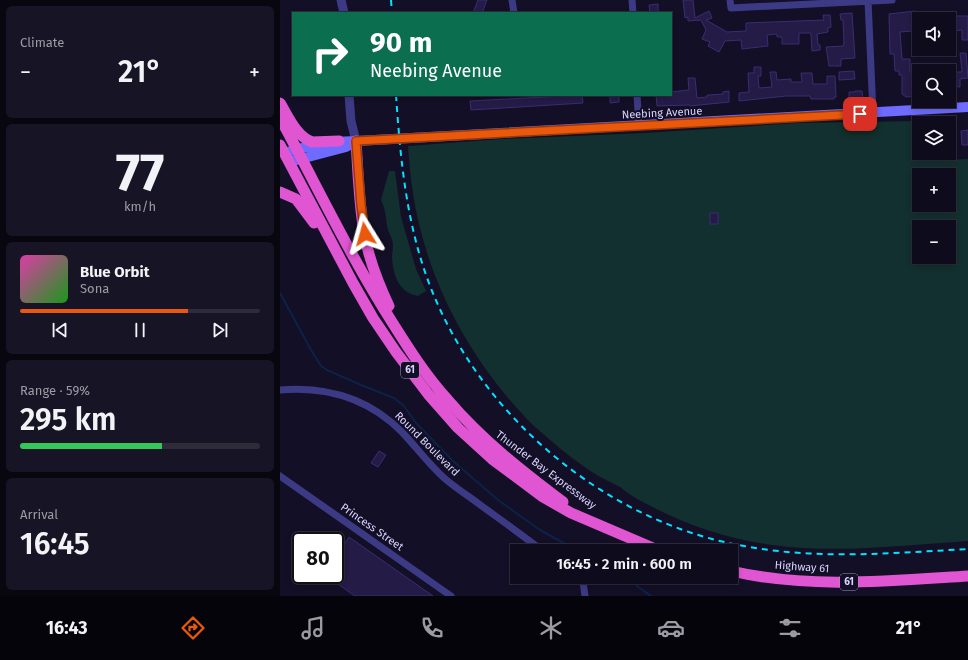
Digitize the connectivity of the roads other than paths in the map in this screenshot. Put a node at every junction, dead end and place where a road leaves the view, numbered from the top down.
1 (341, 0) edge
2 (512, 0) edge
3 (632, 0) edge
4 (730, 0) edge
5 (892, 0) edge
6 (868, 1) edge
7 (344, 12) edge
8 (514, 12) edge
9 (633, 12) edge
10 (349, 96) edge
11 (637, 96) edge
12 (280, 103) edge
13 (968, 107) edge
14 (873, 113) junction
15 (280, 118) edge
16 (639, 126) junction
17 (338, 141) junction
18 (356, 141) junction
19 (297, 149) junction
20 (282, 156) edge
21 (302, 159) junction
22 (280, 192) edge
23 (353, 283) junction
24 (404, 341) junction
25 (280, 390) edge
26 (280, 476) edge
27 (593, 523) junction
28 (534, 544) edge
29 (642, 544) edge
30 (738, 573) edge
31 (968, 576) edge
32 (584, 584) edge
33 (451, 596) edge
34 (585, 596) edge

1 - 7 street
2 - 8 street
3 - 9 street
4 - 6 street
5 - 6 street
6 - 14 street
10 - 18 street
11 - 16 street
12 - 17 highway
13 - 14 main road, Neebing Avenue
14 - 16 main road, Neebing Avenue
15 - 19 highway, Thunder Bay Expressway / 61
16 - 18 main road, Neebing Avenue
17 - 18 main road, Neebing Avenue
17 - 19 main road, Neebing Avenue
18 - 21 main road, Neebing Avenue
18 - 24 highway
19 - 20 main road, Neebing Avenue
19 - 21 highway, Thunder Bay Expressway / 61
20 - 21 main road, Neebing Avenue
20 - 23 highway, Thunder Bay Expressway / 61
21 - 24 highway, Thunder Bay Expressway / 61
22 - 23 highway
23 - 27 highway, Thunder Bay Expressway / 61
24 - 27 highway, Thunder Bay Expressway / 61
25 - 28 street, Round Boulevard
26 - 33 street, Princess Street
27 - 29 highway, 61
30 - 31 highway, Highway 61 / 61
32 - 34 street

